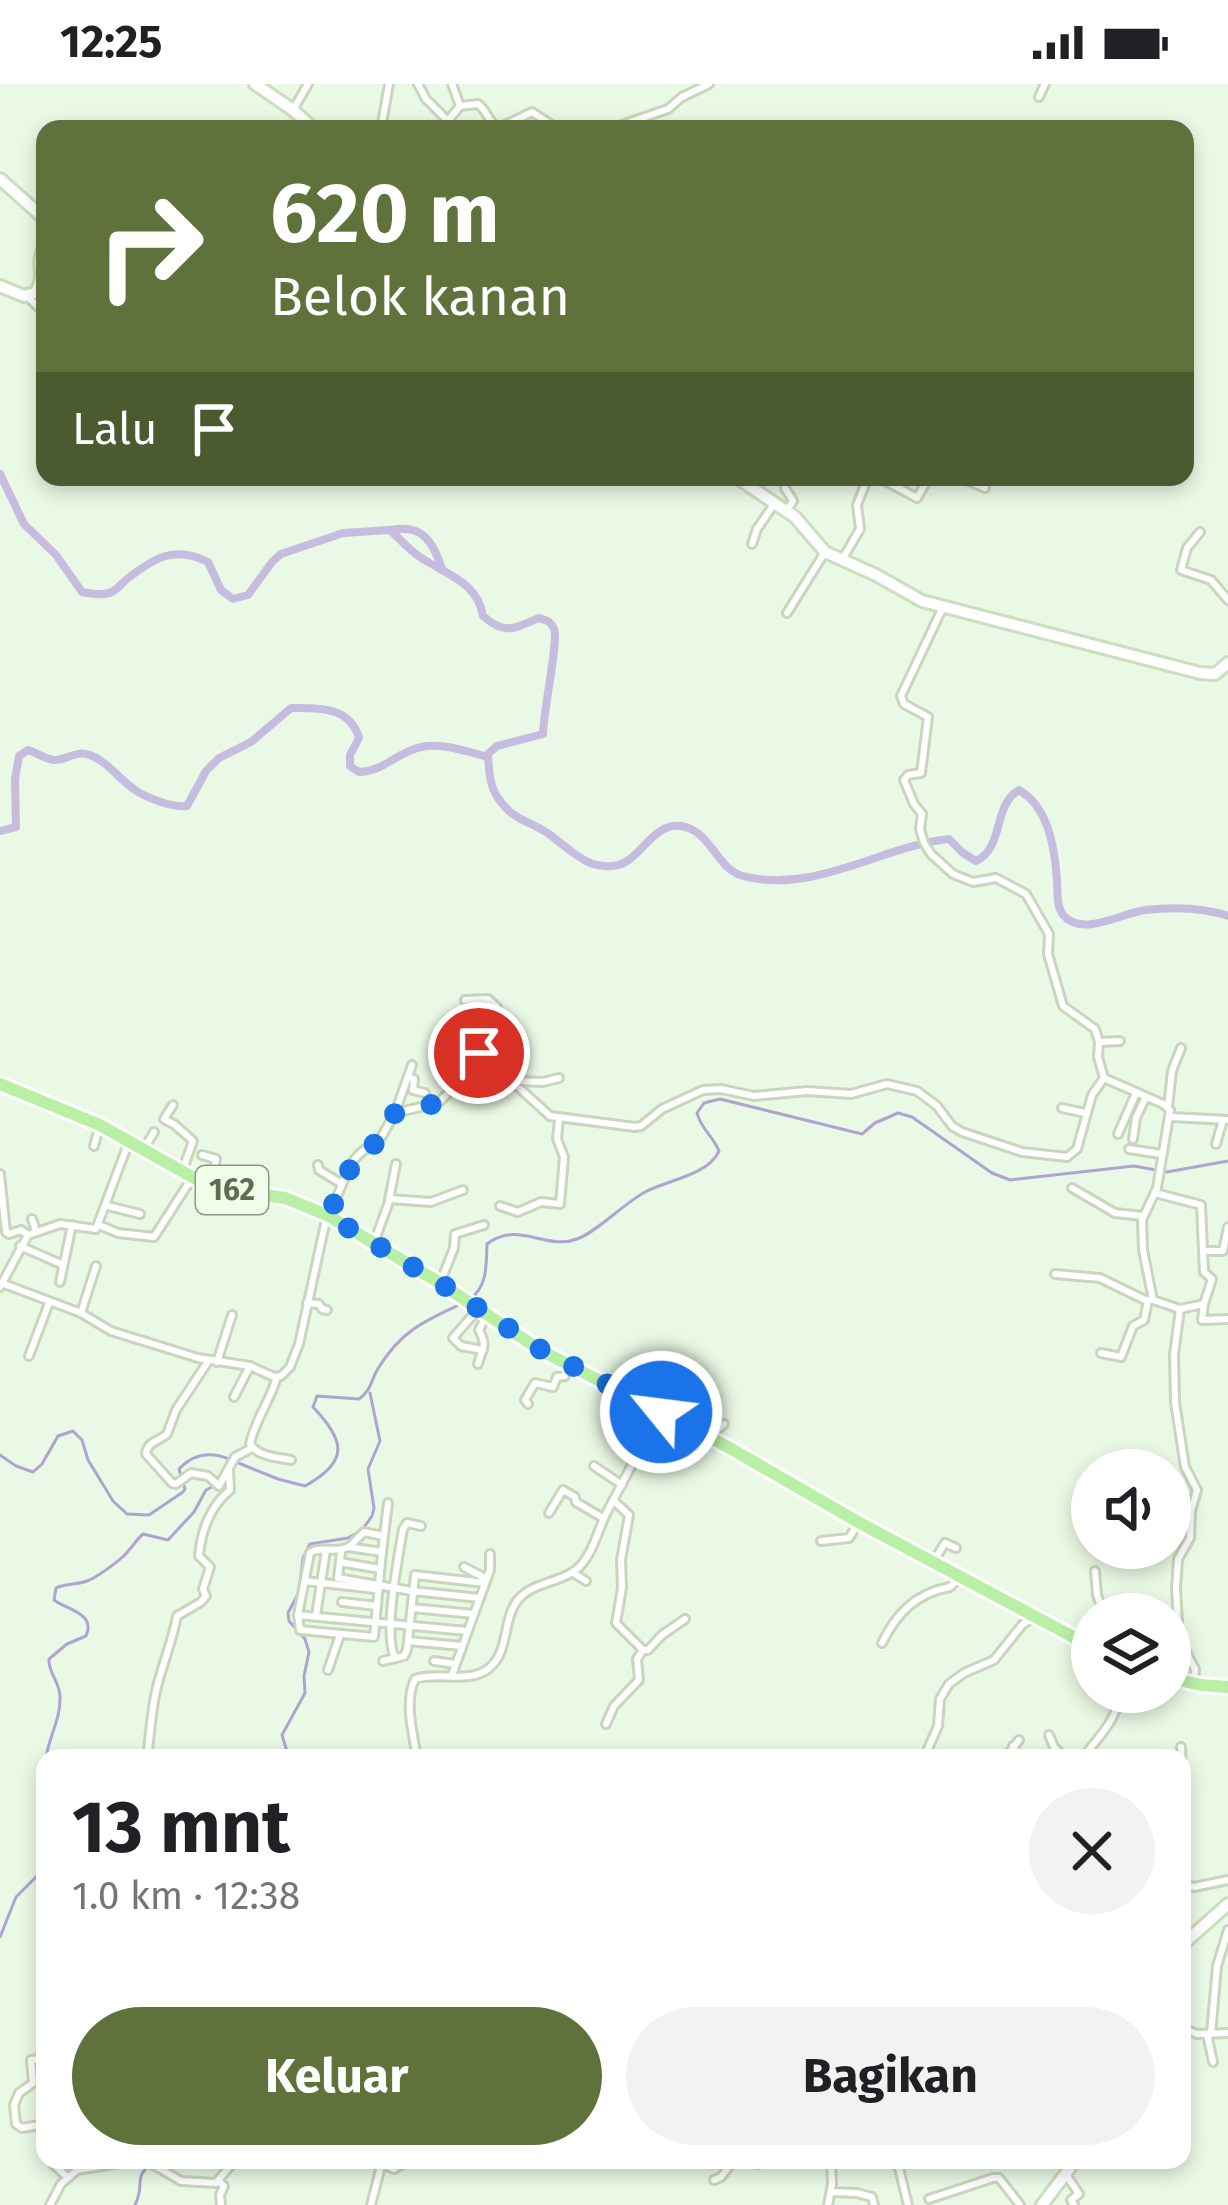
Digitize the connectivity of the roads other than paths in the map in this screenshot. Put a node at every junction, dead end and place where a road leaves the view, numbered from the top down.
1 (255, 84) edge
2 (308, 84) edge
3 (389, 84) edge
4 (418, 84) edge
5 (452, 84) edge
6 (709, 84) edge
7 (1045, 84) edge
8 (1039, 97) dead end
9 (460, 106) junction
10 (293, 110) junction
11 (304, 120) edge
12 (383, 120) edge
13 (446, 120) edge
14 (450, 120) edge
15 (489, 120) edge
16 (516, 120) edge
17 (544, 120) edge
18 (636, 120) edge
19 (0, 179) edge
20 (36, 211) edge
21 (0, 286) edge
22 (36, 292) edge
23 (27, 296) junction
24 (36, 306) edge
25 (750, 486) edge
26 (864, 486) edge
27 (895, 486) edge
28 (924, 486) edge
29 (980, 486) edge
30 (785, 488) dead end
31 (985, 488) dead end
32 (775, 503) junction
33 (787, 511) junction
34 (1200, 532) dead end
35 (752, 544) dead end
36 (825, 552) junction
37 (842, 560) junction
38 (1228, 600) edge
39 (943, 608) junction
40 (787, 613) dead end
41 (1228, 663) edge
42 (465, 1000) dead end
43 (1120, 1041) dead end
44 (1099, 1042) junction
45 (1181, 1048) dead end
46 (412, 1065) dead end
47 (408, 1077) junction
48 (559, 1078) dead end
49 (1104, 1078) junction
50 (469, 1080) junction
51 (0, 1084) edge
52 (513, 1084) junction
53 (425, 1093) dead end
54 (1136, 1093) junction
55 (1146, 1097) junction
56 (173, 1105) dead end
57 (1168, 1107) junction
58 (1062, 1108) dead end
59 (395, 1113) junction
60 (1085, 1113) junction
61 (1170, 1117) junction
62 (559, 1119) junction
63 (1226, 1120) edge
64 (100, 1125) junction
65 (154, 1132) dead end
66 (1118, 1134) dead end
67 (1133, 1139) dead end
68 (129, 1141) junction
69 (1216, 1144) dead end
70 (94, 1146) dead end
71 (1129, 1149) dead end
72 (144, 1150) junction
73 (1161, 1154) junction
74 (202, 1155) dead end
75 (396, 1164) dead end
76 (318, 1165) dead end
77 (0, 1174) edge
78 (186, 1175) junction
79 (342, 1184) junction
80 (211, 1185) junction
81 (1072, 1188) dead end
82 (463, 1190) dead end
83 (1155, 1193) junction
84 (389, 1200) junction
85 (106, 1206) junction
86 (500, 1206) dead end
87 (140, 1214) dead end
88 (327, 1215) junction
89 (1143, 1216) junction
90 (32, 1219) dead end
91 (72, 1225) junction
92 (99, 1225) junction
93 (484, 1226) dead end
94 (1228, 1227) edge
95 (32, 1233) junction
96 (374, 1243) junction
97 (20, 1246) junction
98 (1204, 1251) junction
99 (63, 1265) junction
100 (96, 1266) dead end
101 (1055, 1274) dead end
102 (60, 1282) dead end
103 (440, 1283) junction
104 (2, 1285) edge
105 (1150, 1301) junction
106 (49, 1303) junction
107 (307, 1303) junction
108 (1204, 1304) junction
109 (1180, 1309) junction
110 (327, 1310) dead end
111 (480, 1311) junction
112 (81, 1313) junction
113 (232, 1316) dead end
114 (1228, 1319) edge
115 (483, 1350) junction
116 (1101, 1353) dead end
117 (29, 1356) dead end
118 (213, 1361) junction
119 (478, 1364) dead end
120 (568, 1364) junction
121 (250, 1366) junction
122 (277, 1377) junction
123 (234, 1397) dead end
124 (528, 1405) dead end
125 (661, 1412) junction
126 (724, 1424) dead end
127 (709, 1437) junction
128 (252, 1448) junction
129 (291, 1460) dead end
130 (594, 1466) dead end
131 (229, 1471) junction
132 (622, 1485) junction
133 (613, 1500) junction
134 (388, 1503) dead end
135 (549, 1513) dead end
136 (603, 1519) junction
137 (858, 1522) junction
138 (421, 1526) dead end
139 (383, 1536) junction
140 (821, 1541) dead end
141 (956, 1548) dead end
142 (345, 1549) junction
143 (326, 1550) junction
144 (382, 1552) junction
145 (490, 1554) dead end
146 (340, 1562) junction
147 (933, 1562) junction
148 (464, 1567) dead end
149 (380, 1569) junction
150 (1095, 1571) dead end
151 (572, 1573) junction
152 (959, 1577) junction
153 (305, 1581) junction
154 (486, 1581) junction
155 (586, 1581) dead end
156 (320, 1583) junction
157 (379, 1588) junction
158 (394, 1588) junction
159 (412, 1591) junction
160 (1097, 1593) edge
161 (1027, 1595) dead end
162 (480, 1598) junction
163 (342, 1602) dead end
164 (377, 1606) junction
165 (411, 1608) junction
166 (1020, 1609) junction
167 (475, 1614) junction
168 (298, 1615) junction
169 (316, 1616) junction
170 (1034, 1617) junction
171 (686, 1619) dead end
172 (376, 1622) junction
173 (392, 1624) junction
174 (410, 1625) junction
175 (467, 1630) junction
176 (340, 1635) junction
177 (1071, 1636) edge
178 (408, 1641) junction
179 (882, 1643) dead end
180 (461, 1646) junction
181 (643, 1649) junction
182 (394, 1658) junction
183 (383, 1661) dead end
184 (434, 1661) dead end
185 (455, 1664) junction
186 (328, 1670) dead end
187 (452, 1675) junction
188 (1191, 1682) edge
189 (1194, 1683) junction
190 (1228, 1687) edge
191 (1115, 1713) edge
192 (606, 1724) dead end
193 (1049, 1735) dead end
194 (147, 1749) edge
195 (416, 1749) edge
196 (928, 1749) edge
197 (1056, 1749) edge
198 (1088, 1749) edge
199 (1228, 1880) edge
200 (1191, 1885) edge
201 (1228, 1904) edge
202 (1228, 1930) edge
203 (1191, 1937) edge
204 (1191, 2032) edge
205 (1228, 2032) edge
206 (1209, 2034) junction
207 (36, 2059) edge
208 (1213, 2062) dead end
209 (36, 2126) edge
210 (59, 2169) edge
211 (84, 2169) edge
212 (159, 2169) edge
213 (228, 2169) edge
214 (380, 2169) edge
215 (727, 2169) edge
216 (831, 2169) edge
217 (900, 2169) edge
218 (1071, 2169) edge
219 (1067, 2175) junction
220 (67, 2176) junction
221 (715, 2180) dead end
222 (219, 2182) junction
223 (830, 2192) junction
224 (929, 2199) dead end
225 (1048, 2202) edge
226 (50, 2205) edge
227 (221, 2205) edge
228 (371, 2205) edge
229 (828, 2205) edge
230 (874, 2205) edge
231 (908, 2205) edge
232 (1020, 2205) edge
233 (1074, 2205) edge

1 - 10 street
2 - 10 street
3 - 12 street
4 - 13 street
5 - 9 street
6 - 18 street
7 - 8 street
9 - 14 street
9 - 15 street
10 - 11 street
16 - 17 street
19 - 20 street
21 - 23 street
22 - 23 street
23 - 24 street
25 - 32 street
26 - 37 street
27 - 28 street
29 - 31 street
30 - 33 street
32 - 33 street
32 - 35 street
33 - 36 street
34 - 38 street
36 - 37 street
36 - 40 street
37 - 39 street
39 - 41 street
39 - 44 street
42 - 50 street
43 - 44 street
44 - 49 street
45 - 57 street
46 - 47 street
47 - 53 street
47 - 59 street
48 - 52 street
49 - 54 street
49 - 60 street
50 - 52 street
50 - 59 street
51 - 64 main road, 162
52 - 62 street
54 - 55 street
54 - 66 street
55 - 57 street
55 - 67 street
56 - 78 street
57 - 61 street
58 - 60 street
59 - 79 street
60 - 62 street
61 - 63 street
61 - 73 street
62 - 86 street
63 - 69 street
64 - 68 main road, 162
64 - 70 street
65 - 72 street
68 - 72 main road, 162
68 - 85 street
71 - 73 street
72 - 78 main road, 162
73 - 83 street
74 - 80 street
75 - 84 street
76 - 79 street
77 - 95 street
78 - 80 main road, 162
78 - 92 street
79 - 88 street
80 - 88 main road, 162
81 - 89 street
82 - 84 street
83 - 89 street
83 - 98 street
84 - 96 street
85 - 87 street
85 - 92 street
88 - 96 main road, 162
88 - 107 street
89 - 105 street
90 - 95 street
91 - 92 street
91 - 95 street
91 - 99 street
93 - 103 street
94 - 98 street
95 - 97 street
96 - 103 main road, 162
97 - 99 street
97 - 104 street
98 - 108 street
99 - 102 street
100 - 112 street
101 - 105 street
103 - 111 main road, 162
104 - 106 street
105 - 109 street
105 - 116 street
106 - 112 street
106 - 117 street
107 - 110 street
107 - 122 street
108 - 109 street
108 - 114 street
109 - 189 street
111 - 115 street
111 - 115 street
111 - 120 main road, 162
112 - 118 street
113 - 118 street
115 - 119 street
118 - 121 street
118 - 131 street
120 - 124 street
120 - 125 main road, 162
121 - 122 street
121 - 123 street
122 - 128 street
125 - 127 main road, 162
125 - 132 street
126 - 127 street
127 - 137 main road, 162
128 - 129 street
128 - 131 street
130 - 132 street
131 - 194 street
132 - 133 street
133 - 136 street
133 - 181 street
134 - 139 street
135 - 136 street
136 - 151 street
137 - 140 street
137 - 147 main road, 162
138 - 158 street
139 - 142 street
139 - 144 street
141 - 147 street
142 - 143 street
142 - 144 street
142 - 146 street
143 - 153 street
143 - 156 street
144 - 149 street
145 - 154 street
146 - 149 street
146 - 157 street
147 - 152 main road, 162
148 - 154 street
149 - 157 street
150 - 160 street
151 - 155 street
151 - 187 street
152 - 166 main road, 162
152 - 179 street
153 - 156 street
153 - 168 street
154 - 159 street
154 - 162 street
156 - 157 street
156 - 169 street
157 - 158 street
157 - 164 street
158 - 159 street
158 - 173 street
159 - 162 street
159 - 165 street
161 - 166 street
162 - 167 street
163 - 164 street
164 - 172 street
165 - 167 street
165 - 174 street
166 - 170 main road, 162
167 - 175 street
168 - 169 street
168 - 176 street
169 - 172 street
170 - 177 main road, 162
170 - 196 street
171 - 181 street
172 - 173 street
172 - 176 street
173 - 174 street
173 - 182 street
174 - 175 street
174 - 178 street
175 - 180 street
176 - 186 street
178 - 180 street
178 - 182 street
180 - 185 street
181 - 192 street
182 - 183 street
184 - 185 street
185 - 187 street
187 - 195 street
188 - 189 main road
189 - 190 main road
191 - 198 street
193 - 197 street
199 - 200 street
201 - 203 street
202 - 206 street
204 - 206 street
205 - 206 street
206 - 208 street
207 - 209 street
210 - 220 street
211 - 220 street
212 - 222 street
213 - 222 street
214 - 228 street
215 - 221 street
216 - 223 street
217 - 231 street
218 - 219 street
219 - 225 street
219 - 233 street
220 - 226 street
222 - 227 street
223 - 229 street
223 - 230 street
224 - 232 street

